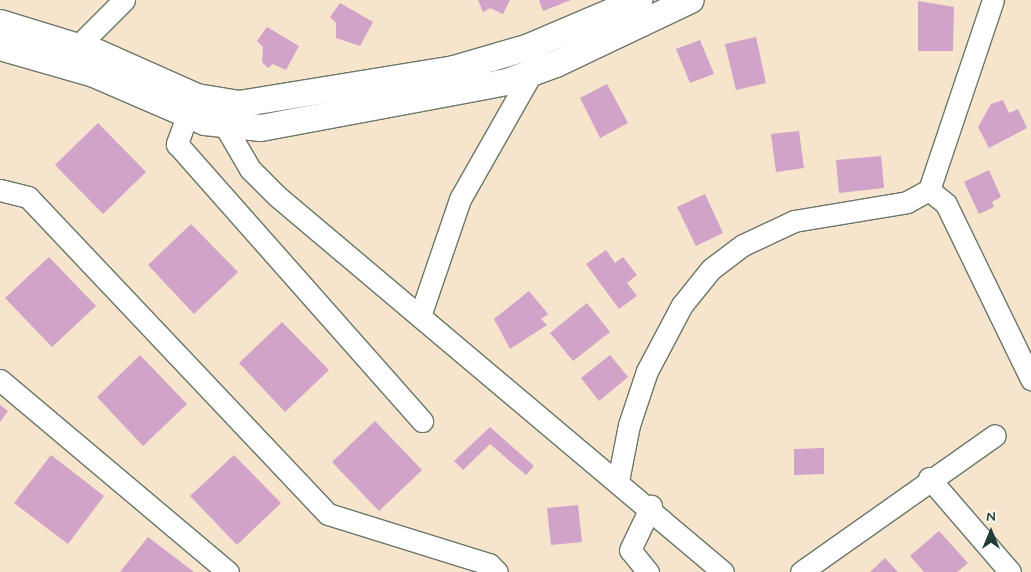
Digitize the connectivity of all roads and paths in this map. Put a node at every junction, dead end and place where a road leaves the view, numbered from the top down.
1 (124, 0) edge
2 (639, 0) edge
3 (691, 0) edge
4 (993, 0) edge
5 (0, 24) edge
6 (78, 46) junction
7 (0, 47) edge
8 (531, 74) junction
9 (187, 116) junction
10 (224, 126) junction
11 (0, 190) edge
12 (929, 190) junction
13 (420, 316) junction
14 (1031, 379) edge
15 (0, 380) edge
16 (422, 421) dead end
17 (995, 434) dead end
18 (929, 478) junction
19 (618, 481) junction
20 (651, 506) junction
21 (228, 572) edge
22 (496, 572) edge
23 (648, 572) edge
24 (723, 572) edge
25 (801, 572) edge
26 (1010, 572) edge

1 - 6 street
2 - 6 street
3 - 8 street
4 - 12 street
5 - 6 street
7 - 9 street
8 - 10 street
8 - 13 street
9 - 10 street
9 - 16 street
10 - 13 street
11 - 22 street
12 - 14 street
12 - 19 street
13 - 19 street
15 - 21 street
17 - 18 street
18 - 25 street
18 - 26 street
19 - 20 street
20 - 23 street
20 - 24 street

